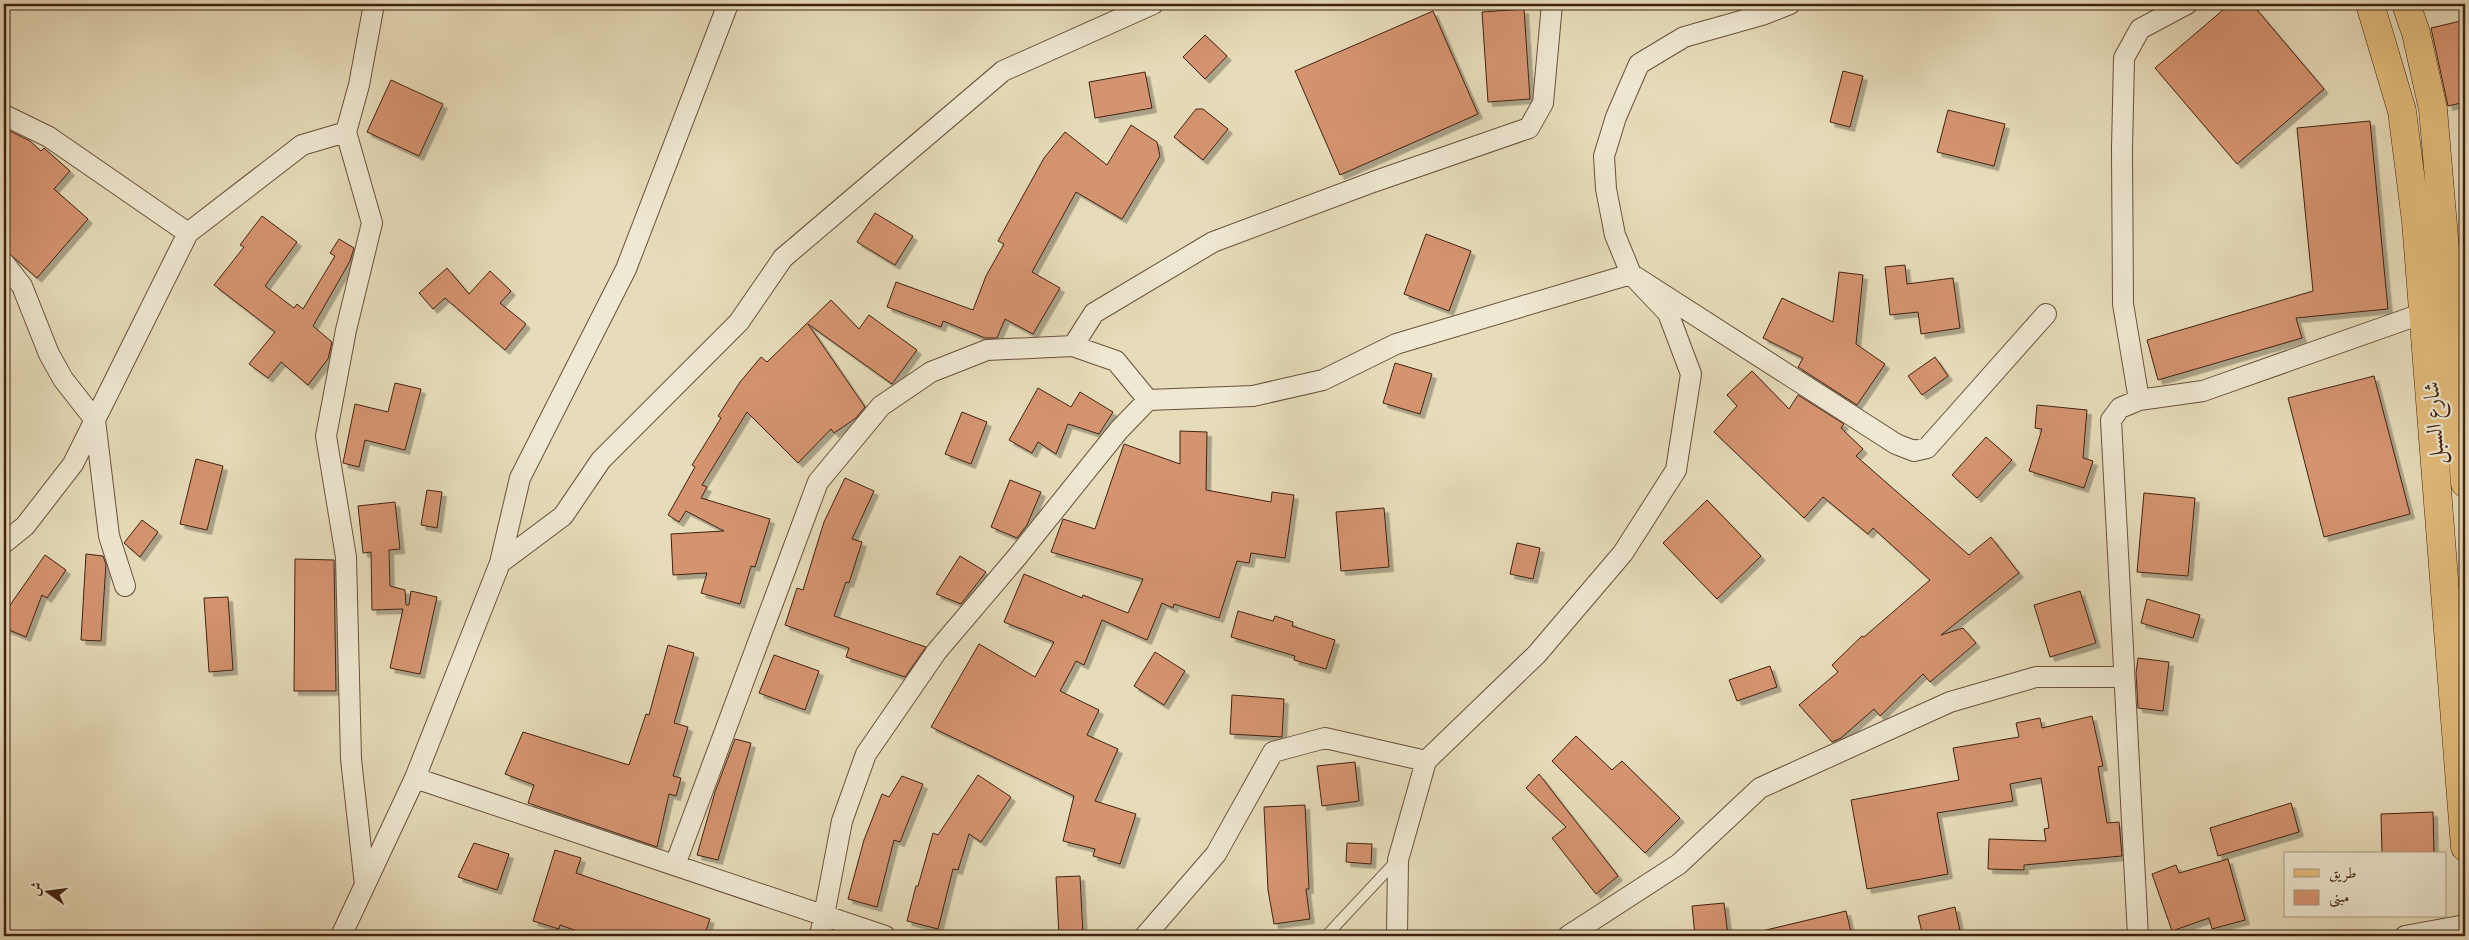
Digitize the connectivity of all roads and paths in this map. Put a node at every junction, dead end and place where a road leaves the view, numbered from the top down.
1 (374, 4) edge
2 (714, 4) edge
3 (728, 4) edge
4 (1153, 4) edge
5 (1552, 4) edge
6 (1790, 4) edge
7 (2187, 4) edge
8 (2370, 4) edge
9 (2406, 4) edge
10 (714, 35) junction
11 (4, 115) edge
12 (346, 132) junction
13 (188, 233) junction
14 (4, 263) edge
15 (1631, 274) junction
16 (2046, 314) dead end
17 (2424, 314) junction
18 (1073, 346) junction
19 (1148, 400) junction
20 (2139, 400) junction
21 (95, 420) junction
22 (2465, 483) edge
23 (4, 543) edge
24 (500, 563) junction
25 (125, 586) dead end
26 (2124, 677) junction
27 (1426, 760) junction
28 (415, 778) junction
29 (2465, 847) edge
30 (1398, 860) junction
31 (675, 865) junction
32 (365, 884) junction
33 (824, 916) junction
34 (2465, 925) edge
35 (341, 936) edge
36 (820, 936) edge
37 (885, 936) edge
38 (1145, 936) edge
39 (1326, 936) edge
40 (1398, 936) edge
41 (1568, 936) edge
42 (2138, 936) edge
43 (2405, 936) edge

1 - 12 street
2 - 10 street
3 - 10 street
4 - 24 street
5 - 18 street
6 - 15 street
7 - 20 street
8 - 17 main road, شارع السبل
9 - 22 main road, شارع السبل
10 - 24 street
11 - 13 street
12 - 13 street
12 - 32 street
13 - 21 street
14 - 21 street
15 - 16 street
15 - 19 street
15 - 27 street
17 - 20 street
17 - 29 main road, شارع السبل
18 - 19 street
18 - 31 street
19 - 33 street
20 - 26 street
21 - 23 street
21 - 25 street
24 - 28 street
26 - 41 street
26 - 42 street
27 - 30 street
27 - 38 street
28 - 31 street
28 - 32 street
30 - 39 lane
30 - 40 street
31 - 33 street
32 - 35 street
33 - 36 street
33 - 37 street
34 - 43 street

